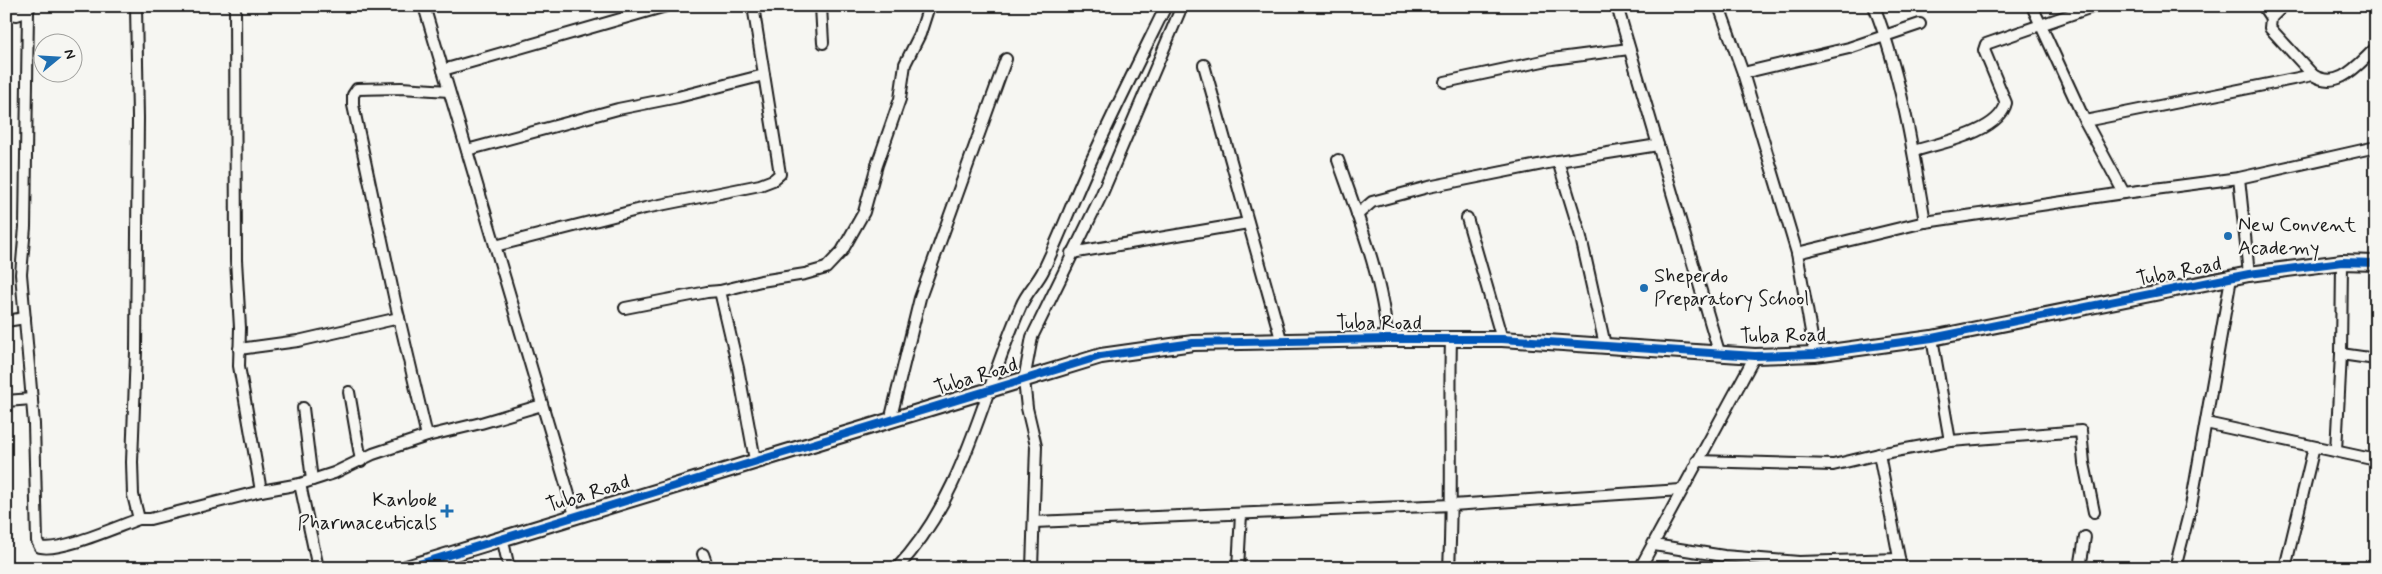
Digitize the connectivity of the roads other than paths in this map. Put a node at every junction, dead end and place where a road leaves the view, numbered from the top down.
1 (136, 6) edge
2 (234, 6) edge
3 (424, 6) edge
4 (666, 6) edge
5 (753, 6) edge
6 (821, 6) edge
7 (929, 6) edge
8 (1166, 6) edge
9 (1182, 6) edge
10 (1617, 6) edge
11 (1719, 6) edge
12 (1874, 6) edge
13 (2032, 6) edge
14 (2095, 6) edge
15 (2264, 6) edge
16 (2283, 6) edge
17 (29, 9) edge
18 (6, 14) edge
19 (2271, 18) junction
20 (1920, 24) dead end
21 (2041, 24) junction
22 (1886, 37) junction
23 (823, 43) dead end
24 (2376, 48) edge
25 (1629, 49) junction
26 (1006, 59) dead end
27 (1204, 65) dead end
28 (443, 70) junction
29 (1743, 73) junction
30 (764, 74) junction
31 (2314, 75) junction
32 (1446, 82) dead end
33 (449, 91) junction
34 (2085, 121) junction
35 (1658, 145) junction
36 (2376, 147) edge
37 (466, 150) junction
38 (1914, 151) junction
39 (1338, 160) dead end
40 (1558, 161) junction
41 (2239, 178) junction
42 (2124, 193) junction
43 (1357, 215) junction
44 (1468, 218) dead end
45 (1925, 222) junction
46 (1248, 223) junction
47 (495, 246) junction
48 (1071, 253) junction
49 (1797, 253) junction
50 (2342, 262) junction
51 (2376, 263) edge
52 (2249, 274) junction
53 (2231, 278) junction
54 (720, 291) junction
55 (625, 308) dead end
56 (25, 318) junction
57 (399, 318) junction
58 (6, 320) edge
59 (1387, 338) junction
60 (1932, 338) junction
61 (1281, 339) junction
62 (1451, 339) junction
63 (1502, 339) junction
64 (1604, 345) junction
65 (239, 349) junction
66 (1719, 352) junction
67 (1815, 354) junction
68 (2340, 354) junction
69 (1755, 356) junction
70 (2376, 358) edge
71 (1024, 380) junction
72 (991, 389) junction
73 (349, 392) dead end
74 (32, 399) junction
75 (6, 401) edge
76 (542, 405) junction
77 (303, 408) dead end
78 (890, 421) junction
79 (2206, 423) junction
80 (427, 436) junction
81 (1950, 441) junction
82 (2314, 447) junction
83 (2336, 451) junction
84 (1879, 454) junction
85 (755, 460) junction
86 (2376, 460) edge
87 (361, 461) junction
88 (1697, 461) junction
89 (312, 480) junction
90 (300, 484) junction
91 (1682, 490) junction
92 (262, 491) junction
93 (1452, 505) junction
94 (2094, 512) dead end
95 (1241, 514) junction
96 (575, 516) junction
97 (138, 519) junction
98 (1034, 522) junction
99 (502, 537) junction
100 (2085, 537) dead end
101 (1654, 545) junction
102 (703, 554) dead end
103 (1900, 563) edge
104 (318, 568) edge
105 (406, 568) edge
106 (509, 568) edge
107 (708, 568) edge
108 (897, 568) edge
109 (1032, 568) edge
110 (1238, 568) edge
111 (1449, 568) edge
112 (1640, 568) edge
113 (2080, 568) edge
114 (2175, 568) edge
115 (2285, 568) edge

1 - 97 street
2 - 65 street
3 - 28 street
4 - 28 street
5 - 30 street
6 - 23 street
7 - 54 street
8 - 72 street
9 - 48 street
10 - 25 street
11 - 29 street
12 - 22 street
13 - 21 street
14 - 21 street
15 - 19 street
16 - 19 street
17 - 18 street
17 - 56 street
19 - 31 street
20 - 22 street
21 - 34 street
21 - 38 street
22 - 29 street
22 - 38 street
24 - 31 street
25 - 32 street
25 - 35 street
26 - 78 street
27 - 46 street
28 - 33 street
29 - 49 street
30 - 37 street
30 - 47 street
31 - 34 street
33 - 37 street
33 - 57 street
34 - 42 street
35 - 40 street
35 - 66 street
36 - 41 street
37 - 47 street
38 - 45 street
39 - 43 street
40 - 43 street
40 - 64 street
41 - 42 street
41 - 52 street
42 - 45 street
43 - 59 street
44 - 63 street
45 - 49 street
46 - 48 street
46 - 61 street
47 - 76 street
48 - 71 street
49 - 67 street
50 - 51 street, Tuba Road
50 - 52 street, Tuba Road
50 - 68 street
52 - 53 street, Tuba Road
53 - 60 street, Tuba Road
53 - 79 street
54 - 55 street
54 - 85 street
56 - 58 street
56 - 74 street
57 - 65 street
57 - 80 street
59 - 61 street, Tuba Road
59 - 62 street, Tuba Road
60 - 67 street, Tuba Road
60 - 81 street
61 - 71 street, Tuba Road
62 - 63 street, Tuba Road
62 - 93 street
63 - 64 street, Tuba Road
64 - 66 street, Tuba Road
65 - 92 street
66 - 69 street, Tuba Road
67 - 69 street, Tuba Road
68 - 70 street
68 - 83 street
69 - 88 street
71 - 72 street, Tuba Road
71 - 98 street
72 - 78 street, Tuba Road
72 - 108 street
73 - 87 street
74 - 75 street
74 - 97 street
76 - 80 street
76 - 96 street
77 - 89 street
78 - 85 street, Tuba Road
79 - 82 street
79 - 114 street
80 - 87 street
81 - 84 street
81 - 94 street
82 - 83 street
82 - 115 street
83 - 86 street
84 - 88 street
84 - 103 street
85 - 96 street, Tuba Road
87 - 89 street
88 - 91 street
89 - 90 street
90 - 92 street
90 - 104 street
91 - 93 street
91 - 101 street
92 - 97 street
93 - 95 street
93 - 111 street
95 - 98 street
95 - 110 street
96 - 99 street, Tuba Road
98 - 109 street
99 - 105 street, Tuba Road
99 - 106 street
100 - 113 street
101 - 103 street
101 - 112 street
102 - 107 street

